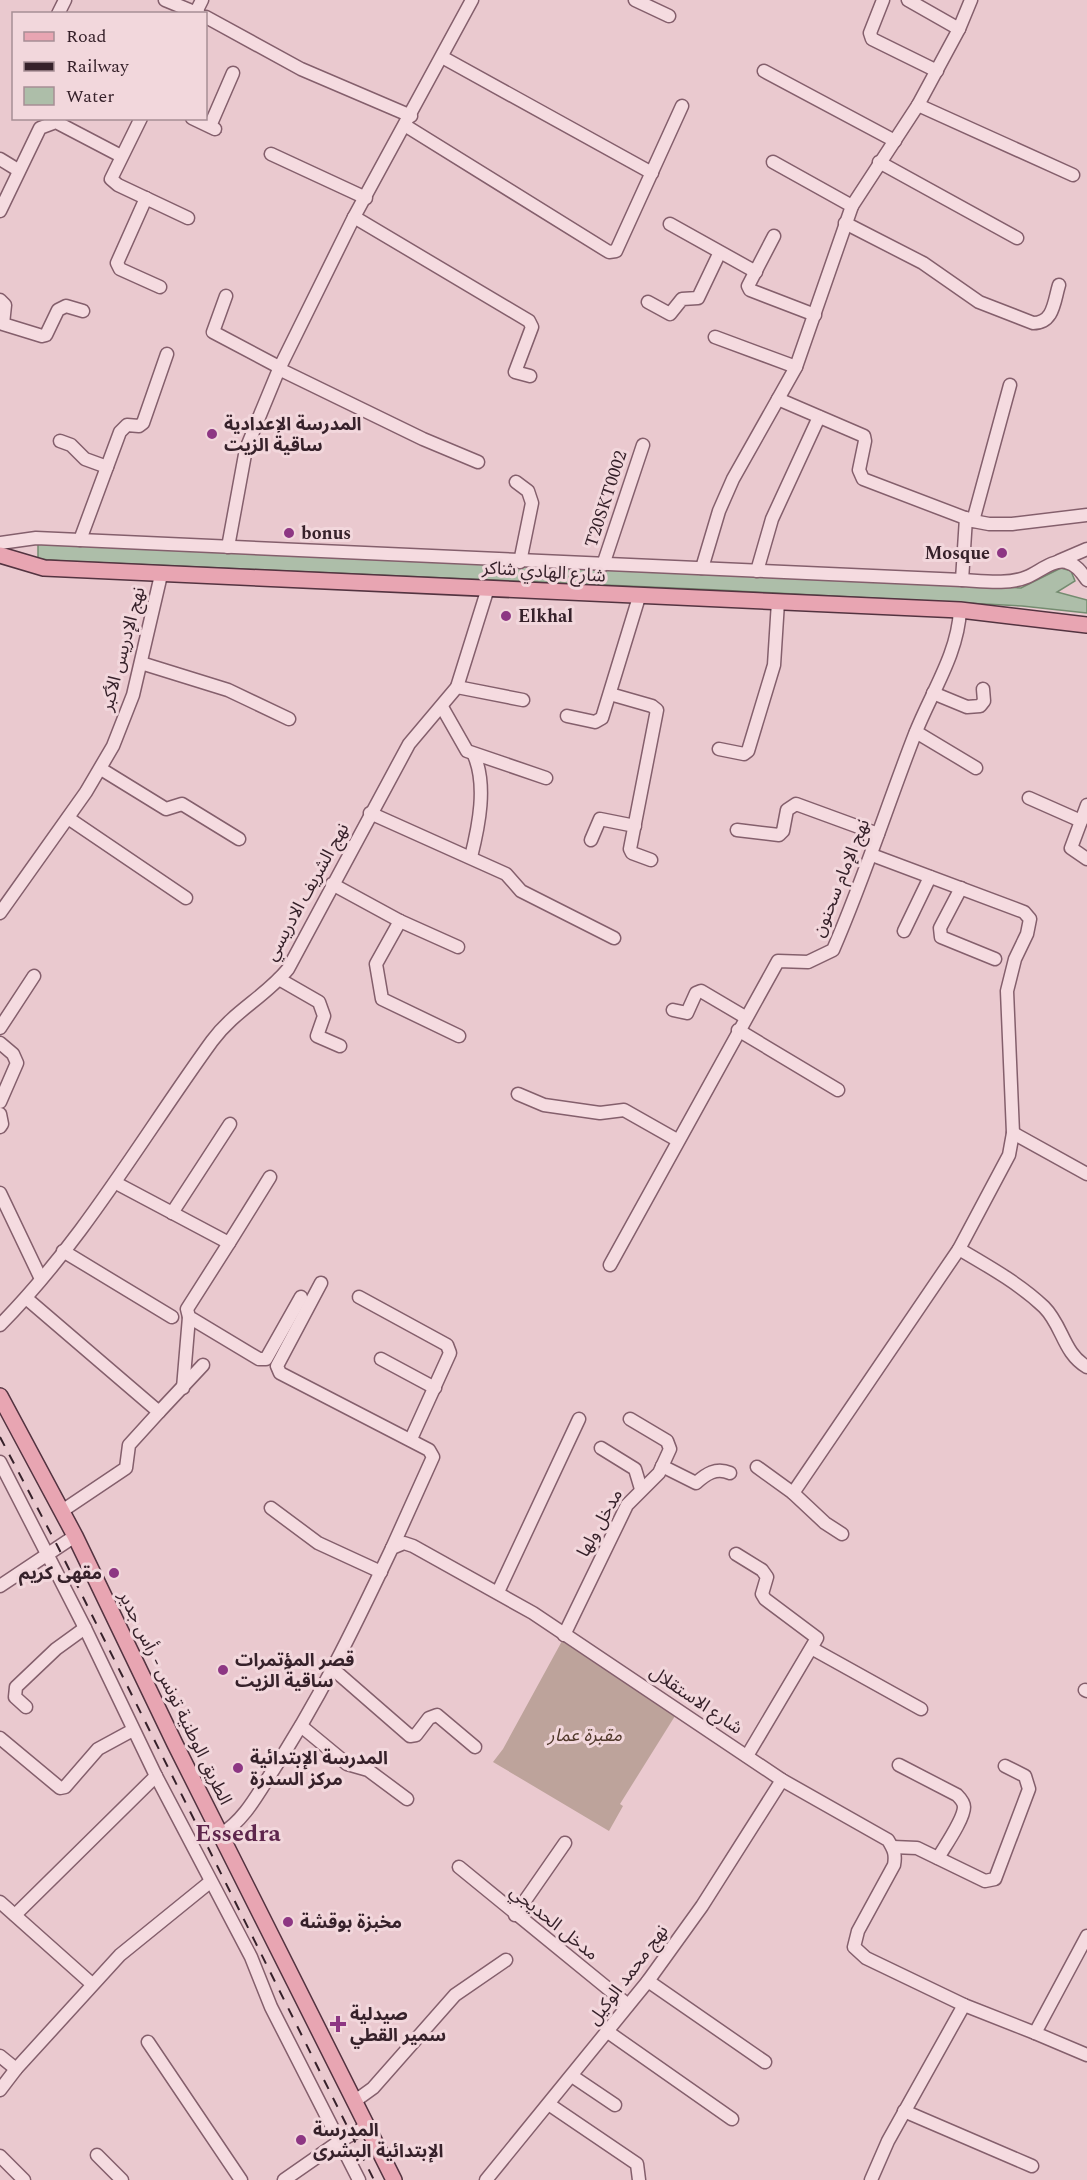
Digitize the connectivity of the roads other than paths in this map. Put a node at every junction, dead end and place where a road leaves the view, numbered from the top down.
1 (165, 0) edge
2 (472, 0) edge
3 (635, 0) edge
4 (883, 0) edge
5 (908, 0) edge
6 (971, 0) edge
7 (194, 12) edge
8 (669, 16) dead end
9 (207, 18) edge
10 (959, 29) junction
11 (442, 57) junction
12 (764, 71) dead end
13 (937, 71) junction
14 (233, 73) dead end
15 (918, 105) junction
16 (682, 106) dead end
17 (57, 120) edge
18 (140, 120) edge
19 (196, 120) edge
20 (408, 121) junction
21 (895, 141) junction
22 (271, 154) dead end
23 (121, 156) junction
24 (0, 159) edge
25 (772, 162) dead end
26 (879, 162) junction
27 (18, 170) junction
28 (652, 172) junction
29 (1073, 175) dead end
30 (146, 198) junction
31 (366, 198) junction
32 (852, 206) junction
33 (0, 211) edge
34 (354, 217) junction
35 (188, 218) dead end
36 (845, 223) junction
37 (670, 224) dead end
38 (774, 236) dead end
39 (1017, 238) dead end
40 (719, 254) junction
41 (756, 272) junction
42 (1059, 285) dead end
43 (160, 286) dead end
44 (226, 296) dead end
45 (0, 300) edge
46 (648, 302) dead end
47 (83, 311) dead end
48 (815, 315) junction
49 (715, 337) dead end
50 (167, 354) dead end
51 (796, 367) junction
52 (279, 368) junction
53 (530, 376) dead end
54 (1010, 385) dead end
55 (778, 399) junction
56 (819, 417) junction
57 (60, 441) dead end
58 (643, 446) dead end
59 (478, 462) dead end
60 (106, 467) junction
61 (516, 482) dead end
62 (1087, 515) edge
63 (970, 519) junction
64 (80, 540) junction
65 (0, 543) edge
66 (228, 547) junction
67 (1087, 549) edge
68 (1087, 554) edge
69 (0, 555) edge
70 (520, 562) junction
71 (1058, 562) junction
72 (603, 565) junction
73 (702, 568) junction
74 (757, 572) junction
75 (161, 575) junction
76 (1086, 579) edge
77 (962, 580) junction
78 (488, 588) junction
79 (639, 597) junction
80 (778, 602) junction
81 (960, 610) junction
82 (1087, 626) edge
83 (141, 663) junction
84 (457, 687) junction
85 (983, 689) dead end
86 (933, 693) junction
87 (610, 694) junction
88 (523, 700) dead end
89 (442, 707) junction
90 (567, 716) dead end
91 (289, 719) dead end
92 (916, 732) junction
93 (719, 749) dead end
94 (474, 755) junction
95 (976, 768) dead end
96 (101, 769) junction
97 (546, 778) dead end
98 (1029, 798) dead end
99 (1087, 805) edge
100 (370, 813) junction
101 (68, 818) junction
102 (1081, 821) junction
103 (635, 826) junction
104 (737, 830) dead end
105 (878, 834) junction
106 (239, 839) dead end
107 (591, 840) dead end
108 (872, 855) junction
109 (471, 856) junction
110 (1087, 859) edge
111 (651, 860) dead end
112 (930, 877) junction
113 (332, 884) junction
114 (961, 888) junction
115 (186, 898) dead end
116 (0, 913) edge
117 (400, 921) junction
118 (904, 931) dead end
119 (614, 938) dead end
120 (458, 947) dead end
121 (994, 959) dead end
122 (34, 976) dead end
123 (279, 979) junction
124 (673, 1010) dead end
125 (745, 1017) junction
126 (0, 1028) edge
127 (738, 1030) junction
128 (459, 1036) dead end
129 (0, 1043) edge
130 (340, 1046) dead end
131 (838, 1090) dead end
132 (518, 1094) dead end
133 (0, 1102) edge
134 (0, 1114) edge
135 (230, 1124) dead end
136 (0, 1127) edge
137 (1013, 1133) junction
138 (677, 1140) junction
139 (1087, 1174) edge
140 (270, 1177) dead end
141 (116, 1183) junction
142 (0, 1193) edge
143 (172, 1213) junction
144 (229, 1243) junction
145 (959, 1249) junction
146 (63, 1251) junction
147 (610, 1265) dead end
148 (41, 1279) junction
149 (321, 1283) dead end
150 (302, 1297) dead end
151 (359, 1297) dead end
152 (26, 1298) junction
153 (172, 1317) dead end
154 (189, 1317) junction
155 (0, 1325) edge
156 (381, 1359) dead end
157 (203, 1365) dead end
158 (1087, 1367) edge
159 (183, 1388) junction
160 (435, 1388) junction
161 (0, 1396) edge
162 (159, 1412) junction
163 (579, 1419) dead end
164 (630, 1419) dead end
165 (411, 1439) junction
166 (601, 1448) dead end
167 (0, 1462) edge
168 (663, 1466) junction
169 (757, 1467) dead end
170 (730, 1473) dead end
171 (641, 1489) junction
172 (793, 1493) junction
173 (272, 1508) dead end
174 (62, 1511) junction
175 (842, 1534) dead end
176 (75, 1536) junction
177 (392, 1548) junction
178 (47, 1554) junction
179 (736, 1554) dead end
180 (381, 1572) junction
181 (0, 1586) edge
182 (498, 1592) junction
183 (85, 1628) junction
184 (564, 1635) junction
185 (813, 1649) junction
186 (333, 1669) junction
187 (26, 1707) dead end
188 (921, 1709) dead end
189 (301, 1726) junction
190 (133, 1730) junction
191 (0, 1738) edge
192 (475, 1747) dead end
193 (747, 1756) junction
194 (899, 1765) dead end
195 (1005, 1766) dead end
196 (156, 1776) junction
197 (783, 1780) junction
198 (407, 1799) dead end
199 (221, 1834) junction
200 (565, 1844) dead end
201 (893, 1847) junction
202 (938, 1858) junction
203 (459, 1867) dead end
204 (210, 1882) junction
205 (0, 1902) edge
206 (15, 1915) junction
207 (515, 1915) junction
208 (1087, 1936) edge
209 (506, 1960) dead end
210 (648, 1981) junction
211 (92, 1984) junction
212 (628, 2005) junction
213 (964, 2005) junction
214 (608, 2032) junction
215 (1035, 2033) junction
216 (148, 2042) dead end
217 (1087, 2055) edge
218 (0, 2056) edge
219 (765, 2062) dead end
220 (16, 2069) junction
221 (572, 2076) junction
222 (0, 2090) edge
223 (355, 2102) junction
224 (549, 2104) junction
225 (615, 2105) dead end
226 (904, 2111) junction
227 (732, 2119) dead end
228 (367, 2126) junction
229 (340, 2141) junction
230 (97, 2155) dead end
231 (0, 2156) edge
232 (1032, 2166) dead end
233 (24, 2180) edge
234 (122, 2180) edge
235 (241, 2180) edge
236 (284, 2180) edge
237 (359, 2180) edge
238 (394, 2180) edge
239 (486, 2180) edge
240 (639, 2180) edge
241 (871, 2180) edge

1 - 7 street
2 - 11 street
3 - 8 street
4 - 13 street
5 - 10 street
6 - 10 street
9 - 20 street
10 - 13 street
11 - 20 street
11 - 28 street
12 - 21 street
13 - 15 street
14 - 19 street
15 - 21 street
15 - 29 street
16 - 28 street
17 - 23 street
17 - 27 street
18 - 23 street
20 - 28 street
20 - 31 street
21 - 26 street
22 - 31 street
23 - 30 street
24 - 27 street
25 - 32 street
26 - 32 street
26 - 39 street
27 - 33 street
30 - 35 street
30 - 43 street
31 - 34 street
32 - 36 street
34 - 52 street
34 - 53 street
36 - 42 street
36 - 48 street
37 - 40 street
38 - 41 street
40 - 41 street
40 - 46 street
41 - 48 street
44 - 52 street
45 - 47 street
48 - 51 street
49 - 51 street
50 - 60 street
51 - 55 street
52 - 59 street
52 - 66 street
54 - 63 street
55 - 56 street
55 - 73 street
56 - 63 street
56 - 74 street
57 - 60 street
58 - 72 street, T20SKT0002
60 - 64 street
61 - 70 street
62 - 63 street
63 - 77 street
64 - 65 street
64 - 66 street
66 - 70 street
67 - 71 street
68 - 76 street
69 - 75 main road, شارع الهادي شاكر
70 - 72 street
71 - 76 street
71 - 77 street
72 - 73 street
73 - 74 street
74 - 77 street
75 - 78 main road, شارع الهادي شاكر
75 - 83 street, نهج الإدريس الأكبر
78 - 79 main road, شارع الهادي شاكر
78 - 84 street, نهج الشريف الادريسي
79 - 80 main road, شارع الهادي شاكر
79 - 87 street
80 - 81 main road, شارع الهادي شاكر
80 - 93 street
81 - 82 main road, شارع الهادي شاكر
81 - 86 street, نهج الإمام سحنون
83 - 91 street
83 - 96 street, نهج الإدريس الأكبر
84 - 88 street
84 - 89 street, نهج الشريف الادريسي
85 - 86 street
86 - 92 street, نهج الإمام سحنون
87 - 90 street
87 - 103 street
89 - 94 street
89 - 100 street, نهج الشريف الادريسي
92 - 95 street
92 - 105 street, نهج الإمام سحنون
94 - 97 street
94 - 109 street
96 - 101 street, نهج الإدريس الأكبر
96 - 106 street
98 - 102 street
99 - 102 street
100 - 109 street
100 - 113 street, نهج الشريف الادريسي
101 - 115 street
101 - 116 street, نهج الإدريس الأكبر
102 - 110 street
103 - 107 street
103 - 111 street
104 - 105 street
105 - 108 street, نهج الإمام سحنون
108 - 112 street
108 - 125 street, نهج الإمام سحنون
109 - 119 street
112 - 114 street
112 - 118 street
113 - 117 street
113 - 123 street, نهج الشريف الادريسي
114 - 121 street
114 - 137 street
117 - 120 street
117 - 128 street
122 - 126 street
123 - 130 street
123 - 141 street, نهج الشريف الادريسي
124 - 125 street
125 - 127 street, نهج الإمام سحنون
127 - 131 street
127 - 138 street, نهج الإمام سحنون
129 - 133 street
132 - 138 street
134 - 136 street
135 - 143 street
137 - 139 street
137 - 145 street
138 - 147 street, نهج الإمام سحنون
140 - 144 street
141 - 143 street
141 - 146 street, نهج الشريف الادريسي
142 - 148 street
143 - 144 street
144 - 154 street
145 - 158 street
145 - 172 street
146 - 148 street, نهج الشريف الادريسي
146 - 153 street
148 - 152 street, نهج الشريف الادريسي
149 - 165 street
150 - 154 street
151 - 160 street
152 - 155 street, نهج الشريف الادريسي
152 - 162 street
154 - 159 street
156 - 160 street
157 - 159 street
159 - 162 street
160 - 165 street
161 - 174 main road, الطريق الوطنية تونس - رأس جدير
162 - 174 street
163 - 182 street
164 - 168 street
165 - 177 street
166 - 171 street
167 - 178 street
168 - 170 street
168 - 171 street, مدخل ولها
169 - 172 street
171 - 184 street, مدخل ولها
172 - 175 street
173 - 180 street
174 - 176 main road, الطريق الوطنية تونس - رأس جدير
176 - 178 street
176 - 199 main road, الطريق الوطنية تونس - رأس جدير
177 - 180 street
177 - 182 street, شارع الاستقلال
178 - 181 street
178 - 183 street
179 - 185 street
180 - 186 street
182 - 184 street, شارع الاستقلال
183 - 187 street
183 - 190 street
184 - 193 street, شارع الاستقلال
185 - 188 street
185 - 193 street
186 - 189 street
186 - 192 street
189 - 198 street
189 - 199 street
190 - 191 street
190 - 196 street
193 - 197 street, شارع الاستقلال
194 - 202 street
195 - 202 street
196 - 204 street
196 - 206 street
197 - 201 street, شارع الاستقلال
197 - 210 street, نهج محمد الوكيل
199 - 223 main road, الطريق الوطنية تونس - رأس جدير
200 - 207 street
201 - 202 street
201 - 213 street
203 - 207 street, مدخل الحديجي
204 - 211 street
204 - 229 street
205 - 206 street
206 - 211 street
207 - 212 street, مدخل الحديجي
208 - 215 street
209 - 223 street
210 - 212 street, نهج محمد الوكيل
210 - 219 street
211 - 220 street
212 - 214 street, نهج محمد الوكيل
213 - 215 street
213 - 226 street
214 - 221 street, نهج محمد الوكيل
214 - 227 street
215 - 217 street
216 - 235 street
218 - 220 street
220 - 222 street
221 - 224 street, نهج محمد الوكيل
221 - 225 street
223 - 228 main road, الطريق الوطنية تونس - رأس جدير
224 - 239 street, نهج محمد الوكيل
224 - 240 street
226 - 232 street
226 - 241 street
228 - 229 street
228 - 238 main road, الطريق الوطنية تونس - رأس جدير
229 - 236 street
229 - 237 street
230 - 234 street
231 - 233 street

